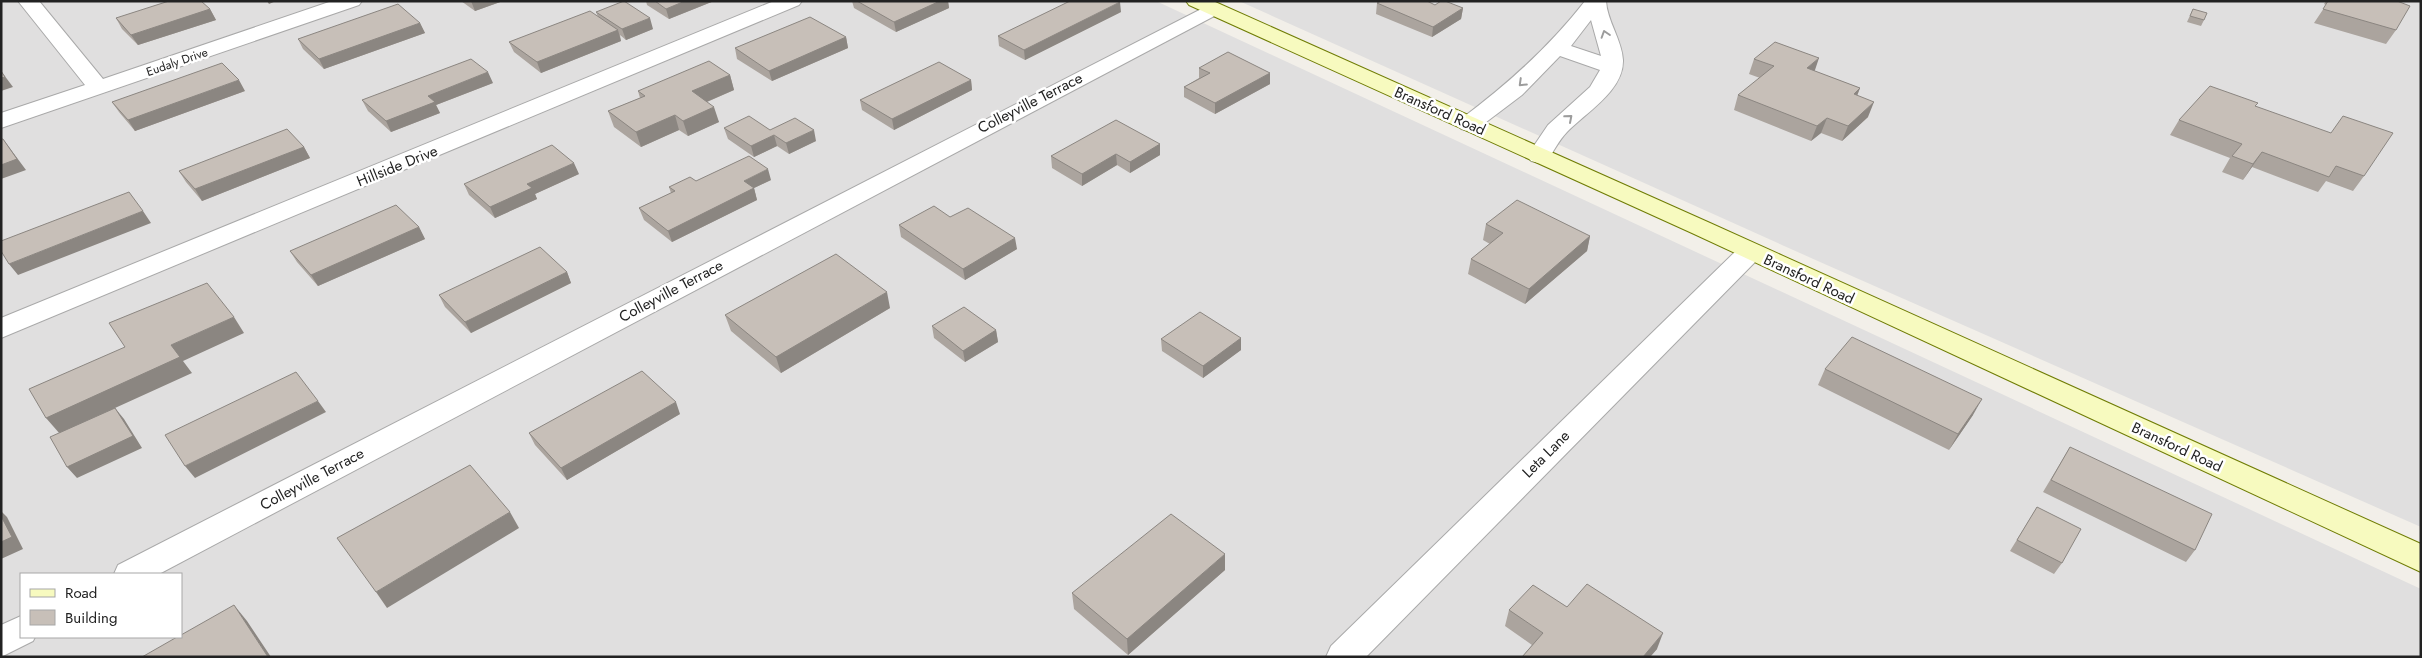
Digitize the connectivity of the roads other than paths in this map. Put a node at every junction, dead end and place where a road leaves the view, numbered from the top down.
1 (28, 1) edge
2 (352, 1) edge
3 (792, 1) edge
4 (1595, 2) edge
5 (1204, 5) edge
6 (1557, 48) junction
7 (1612, 67) junction
8 (99, 88) junction
9 (1, 121) edge
10 (1469, 124) junction
11 (1539, 156) junction
12 (1750, 252) junction
13 (1, 329) edge
14 (2421, 559) edge
15 (132, 573) edge
16 (20, 632) edge
17 (1, 642) edge
18 (1343, 657) edge

1 - 8 street
2 - 8 street, Eudaly Drive
3 - 13 street, Hillside Drive
4 - 6 street
7 -> 4 street
5 - 10 street, Bransford Road
5 - 15 street, Colleyville Terrace
6 - 7 street
6 -> 10 street
11 -> 7 street
8 - 9 street, Eudaly Drive
10 - 11 street, Bransford Road
11 - 12 street, Bransford Road
12 - 14 street, Bransford Road
12 - 18 street, Leta Lane
16 - 17 street

